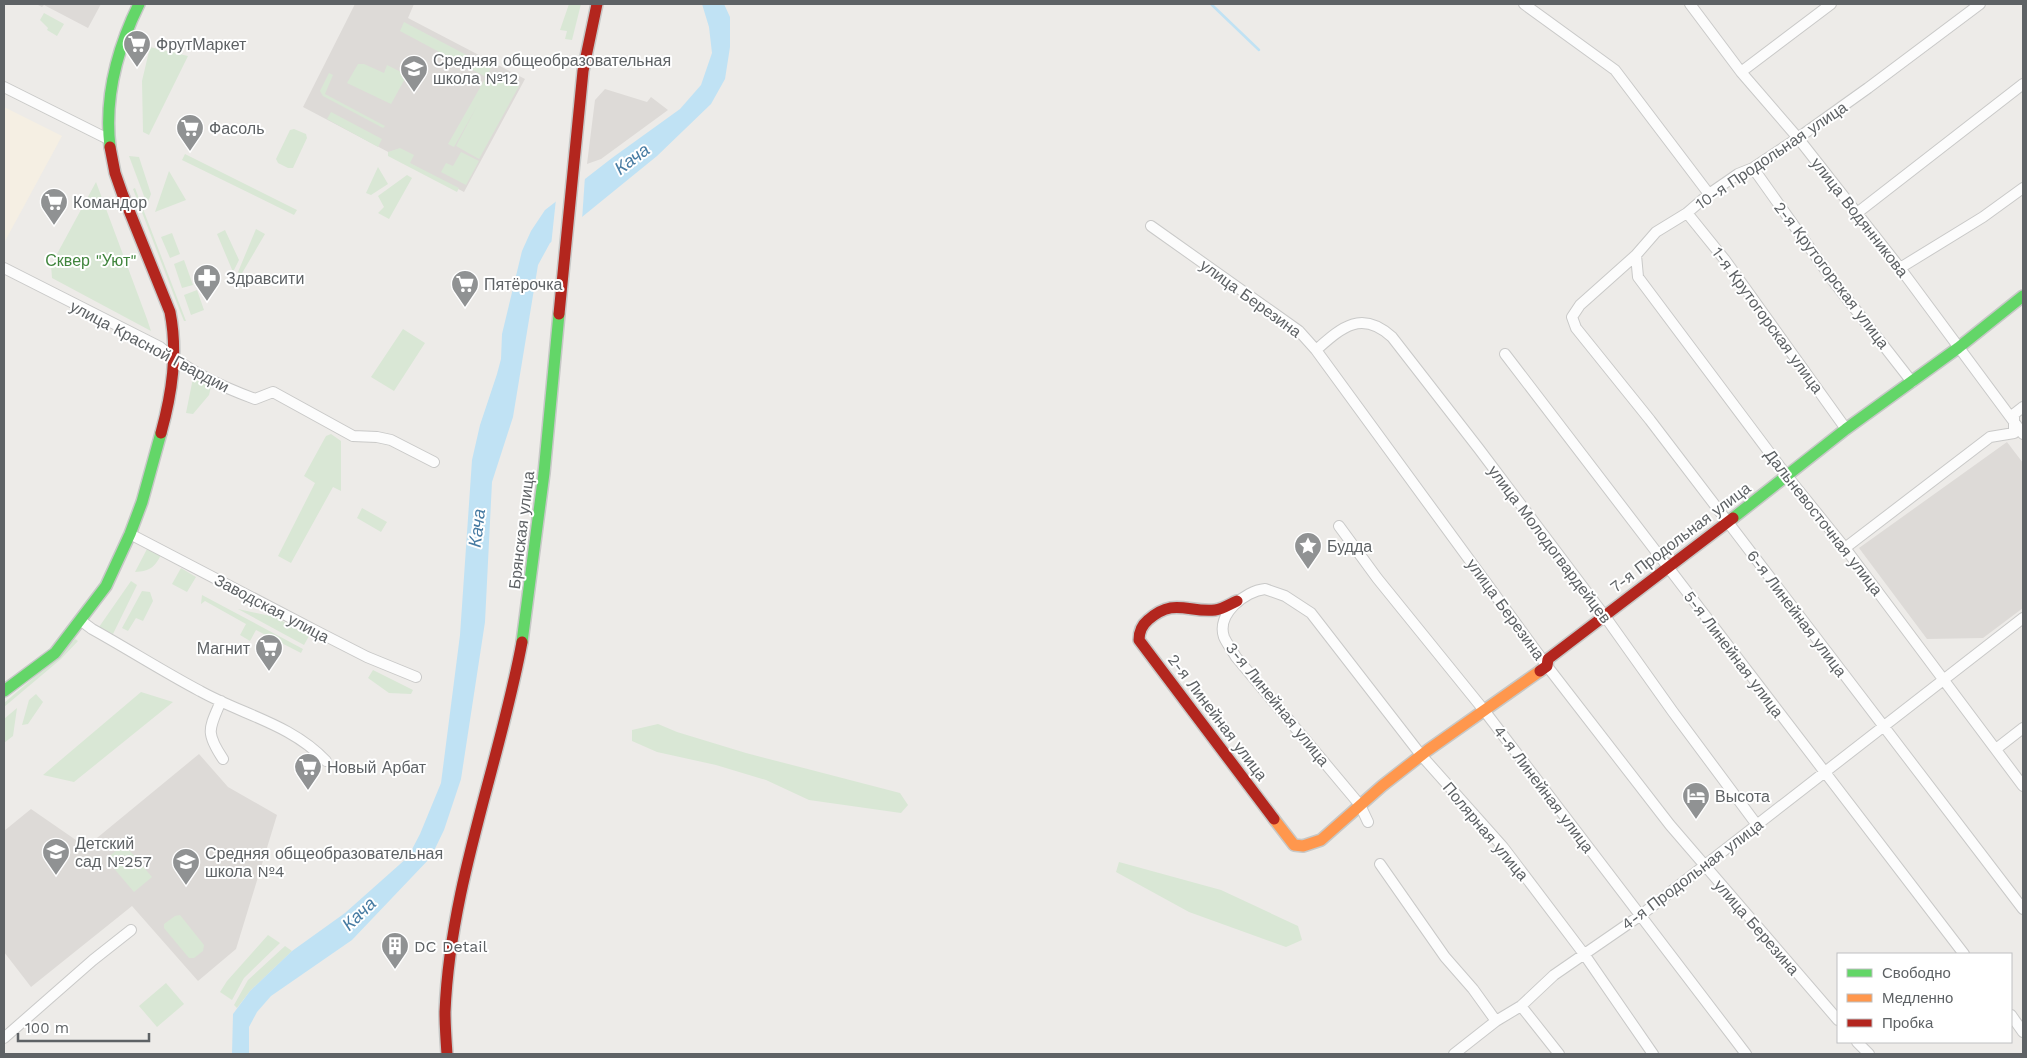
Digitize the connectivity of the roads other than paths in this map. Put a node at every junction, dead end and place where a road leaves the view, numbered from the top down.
1 (139, 4) edge
2 (597, 4) edge
3 (1524, 4) edge
4 (1690, 4) edge
5 (1831, 4) edge
6 (1980, 4) edge
7 (1741, 72) junction
8 (2023, 84) edge
9 (4, 87) edge
10 (108, 138) junction
11 (1798, 138) junction
12 (1753, 168) junction
13 (2023, 188) edge
14 (1709, 194) junction
15 (1687, 213) junction
16 (1857, 213) junction
17 (1151, 226) dead end
18 (1636, 255) junction
19 (4, 268) edge
20 (1900, 268) junction
21 (2023, 296) edge
22 (1572, 317) joint
23 (1958, 348) junction
24 (1316, 350) junction
25 (1505, 354) dead end
26 (175, 361) junction
27 (1912, 382) junction
28 (2023, 407) edge
29 (2015, 423) junction
30 (1846, 429) junction
31 (2023, 434) edge
32 (434, 462) dead end
33 (1787, 476) junction
34 (1728, 522) junction
35 (1339, 526) dead end
36 (130, 534) junction
37 (1845, 548) junction
38 (1668, 567) junction
39 (1237, 601) junction
40 (1604, 615) junction
41 (2023, 618) edge
42 (80, 620) junction
43 (1547, 666) junction
44 (416, 677) dead end
45 (1944, 681) junction
46 (4, 691) edge
47 (222, 701) junction
48 (1482, 709) junction
49 (1884, 727) junction
50 (2023, 728) edge
51 (1996, 749) junction
52 (1421, 755) junction
53 (224, 759) dead end
54 (326, 761) dead end
55 (1824, 773) junction
56 (2023, 786) edge
57 (1360, 805) junction
58 (1368, 822) dead end
59 (1757, 825) junction
60 (1380, 864) dead end
61 (1704, 865) junction
62 (2023, 909) edge
63 (1641, 915) junction
64 (131, 930) dead end
65 (1963, 953) edge
66 (1584, 954) junction
67 (1521, 1006) junction
68 (2012, 1016) edge
69 (1837, 1019) edge
70 (1496, 1021) junction
71 (2023, 1032) edge
72 (4, 1038) edge
73 (1858, 1043) edge
74 (447, 1054) edge
75 (1454, 1054) edge
76 (1558, 1054) edge
77 (1653, 1054) edge
78 (1746, 1054) edge
79 (1869, 1054) edge

1 - 10 main road
2 - 74 main road, Брянская улица
3 - 14 street
4 - 7 street, улица Водянникова
5 - 7 street
6 - 11 street, 10-я Продольная улица
7 - 11 street, улица Водянникова
8 - 16 street
9 - 10 street
10 - 26 main road
11 - 12 street, 10-я Продольная улица
11 - 16 street, улица Водянникова
12 - 14 street, 10-я Продольная улица
12 - 27 street, 2-я Крутогорская улица
13 - 20 street
14 - 15 street, 10-я Продольная улица
15 - 18 street, 10-я Продольная улица
15 - 30 street, 1-я Крутогорская улица
16 - 20 street, улица Водянникова
17 - 24 street, улица Березина
18 - 22 street, 10-я Продольная улица
18 - 33 street, Дальневосточная улица
19 - 26 street, улица Красной Гвардии
20 - 23 street, улица Водянникова
21 - 23 main road, 7-я Продольная улица
22 - 34 street, 6-я Линейная улица
23 - 27 main road, 7-я Продольная улица
23 - 29 street, улица Водянникова
24 - 40 street, улица Молодогвардейцев
24 - 43 street, улица Березина
25 - 38 street, 5-я Линейная улица
26 - 32 street, улица Красной Гвардии
26 - 36 main road
27 - 30 main road, 7-я Продольная улица
28 - 29 street
29 - 31 street, улица Водянникова
29 - 37 street
30 - 33 main road, 7-я Продольная улица
33 - 34 main road, 7-я Продольная улица
33 - 37 street, Дальневосточная улица
34 - 38 main road, 7-я Продольная улица
34 - 49 street, 6-я Линейная улица
35 - 48 street, 4-я Линейная улица
36 - 42 main road
36 - 44 street, Заводская улица
37 - 45 street, Дальневосточная улица
38 - 40 main road, 7-я Продольная улица
38 - 55 street, 5-я Линейная улица
39 - 52 street, Полярная улица
39 - 57 street, 3-я Линейная улица
39 - 57 main road, 2-я Линейная улица
40 - 43 main road, 7-я Продольная улица
40 - 59 street, улица Молодогвардейцев
41 - 45 street, 4-я Продольная улица
42 - 46 main road
42 - 47 street
43 - 48 main road, 7-я Продольная улица
43 - 61 street, улица Березина
45 - 49 street, 4-я Продольная улица
45 - 51 street, Дальневосточная улица
47 - 53 street
47 - 54 street
48 - 52 main road, 7-я Продольная улица
48 - 63 street, 4-я Линейная улица
49 - 55 street, 4-я Продольная улица
49 - 62 street, 6-я Линейная улица
50 - 51 street
51 - 56 street, Дальневосточная улица
52 - 57 main road, 7-я Продольная улица
52 - 66 street, Полярная улица
55 - 59 street, 4-я Продольная улица
55 - 65 street, 5-я Линейная улица
57 - 58 street, 3-я Линейная улица
59 - 61 street, 4-я Продольная улица
60 - 70 street
61 - 63 street, 4-я Продольная улица
61 - 69 street, улица Березина
63 - 66 street, 4-я Продольная улица
63 - 78 street, 4-я Линейная улица
64 - 72 street
66 - 67 street, 4-я Продольная улица
66 - 77 street, Полярная улица
67 - 70 street, 4-я Продольная улица
67 - 76 street
68 - 71 street
70 - 75 street, 4-я Продольная улица
73 - 79 street

